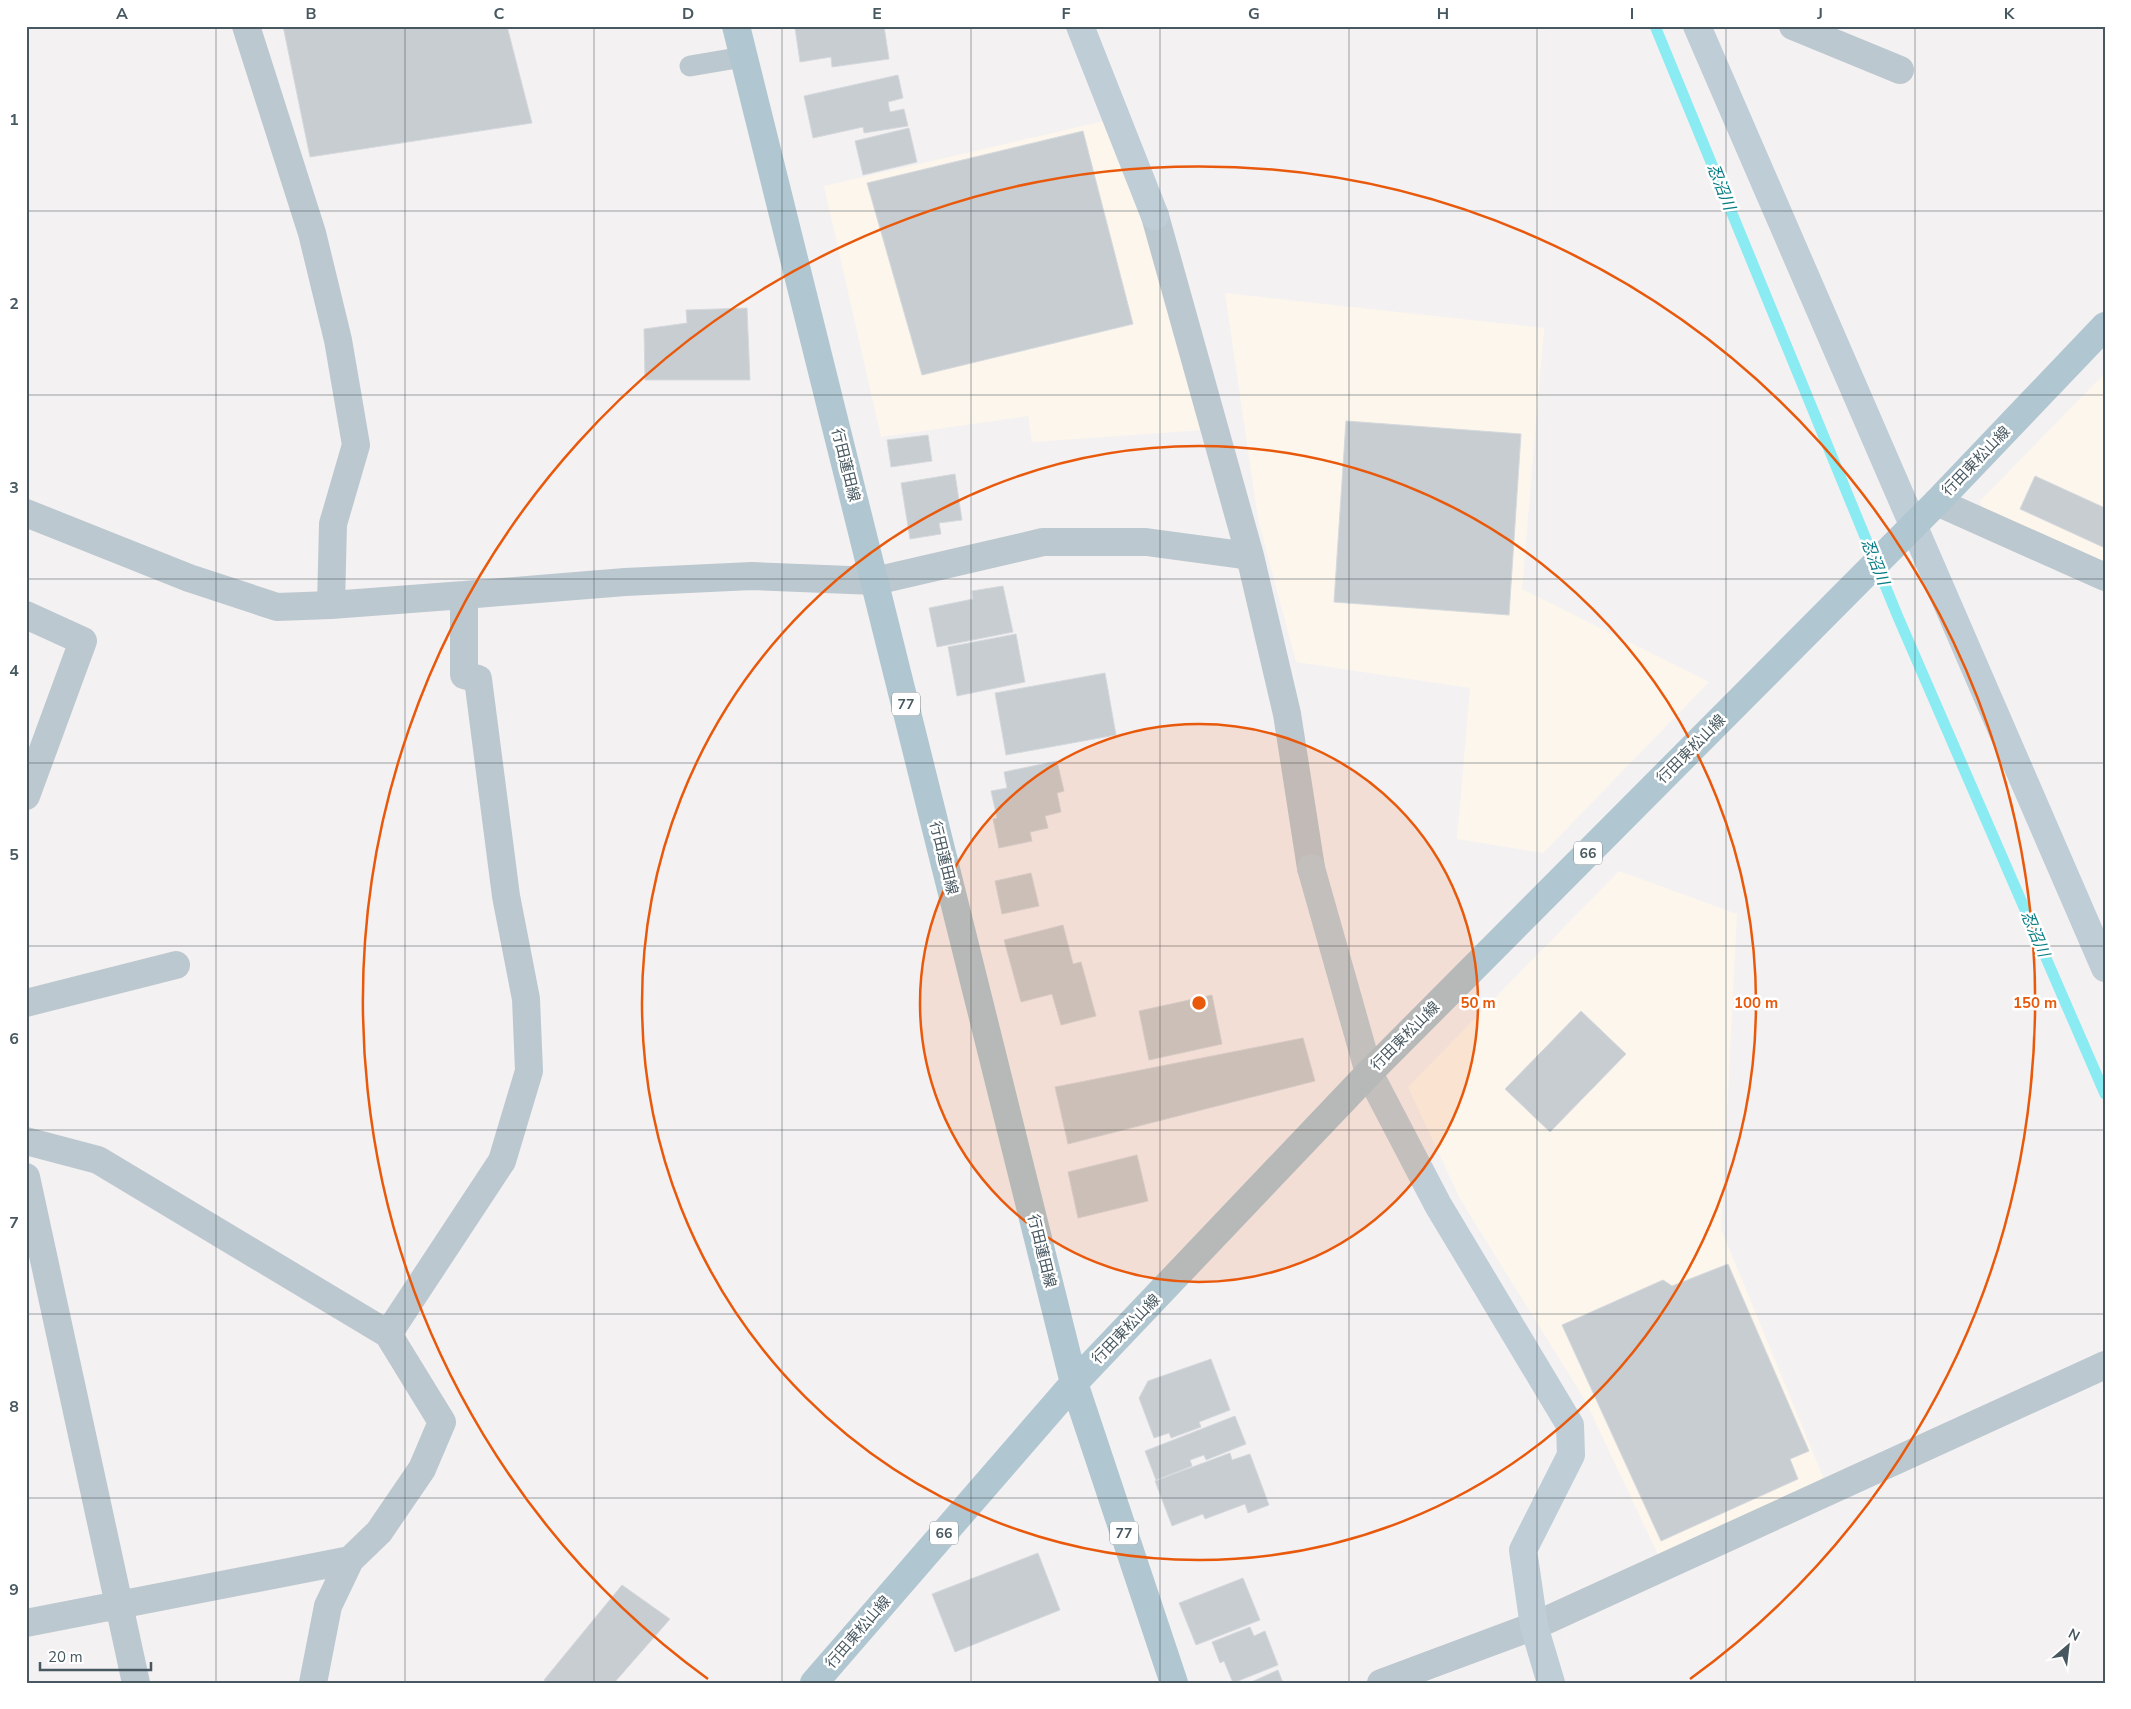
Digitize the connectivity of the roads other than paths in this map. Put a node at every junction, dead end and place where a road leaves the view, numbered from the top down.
1 (246, 26) edge
2 (736, 26) edge
3 (1080, 26) edge
4 (1697, 26) edge
5 (1793, 26) edge
6 (743, 57) junction
7 (690, 66) dead end
8 (1900, 70) dead end
9 (2105, 326) edge
10 (1937, 502) junction
11 (26, 513) edge
12 (1913, 524) junction
13 (1250, 556) junction
14 (2105, 577) edge
15 (876, 581) junction
16 (464, 595) junction
17 (331, 606) junction
18 (26, 615) edge
19 (26, 796) edge
20 (176, 965) dead end
21 (2105, 968) edge
22 (26, 1003) edge
23 (1369, 1073) junction
24 (26, 1141) edge
25 (26, 1177) edge
26 (388, 1334) junction
27 (2105, 1365) edge
28 (1074, 1383) junction
29 (350, 1560) junction
30 (119, 1603) junction
31 (26, 1623) edge
32 (1534, 1626) junction
33 (136, 1683) edge
34 (313, 1683) edge
35 (814, 1683) edge
36 (1174, 1683) edge
37 (1381, 1683) edge
38 (1551, 1683) edge

1 - 17 street
2 - 6 main road, 行田蓮田線 / 77
3 - 13 street
4 - 12 street
5 - 8 street
6 - 7 lane
6 - 15 main road, 行田蓮田線 / 77
9 - 10 main road, 行田東松山線 / 66
10 - 12 main road, 行田東松山線 / 66
10 - 14 street
11 - 17 street
12 - 21 street
12 - 23 main road, 行田東松山線 / 66
13 - 15 street
13 - 23 street
15 - 16 street
15 - 28 main road, 行田蓮田線 / 77
16 - 17 street
16 - 26 street
18 - 19 street
20 - 22 street
23 - 28 main road, 行田東松山線 / 66
23 - 32 street
24 - 26 street
25 - 30 street
26 - 29 street
27 - 32 street
28 - 35 main road, 行田東松山線 / 66
28 - 36 main road, 行田蓮田線 / 77
29 - 30 street
29 - 34 street
30 - 31 street
30 - 33 street
32 - 37 street
32 - 38 street

